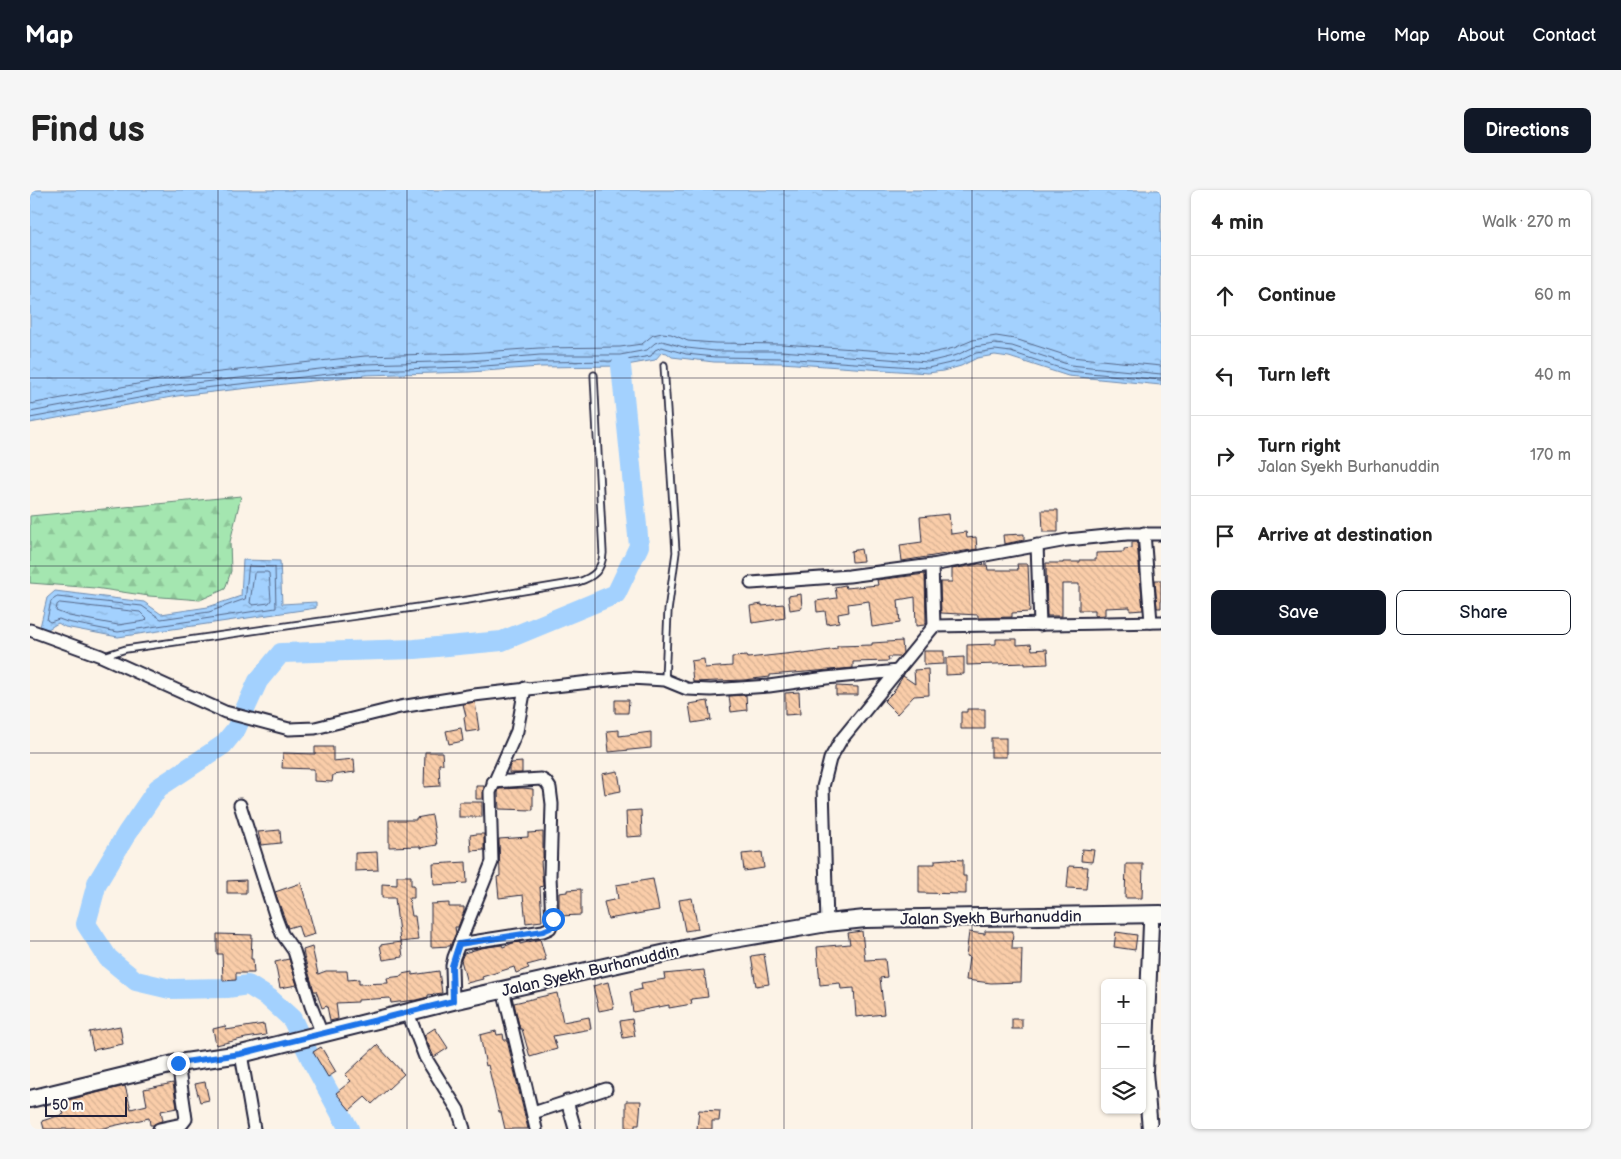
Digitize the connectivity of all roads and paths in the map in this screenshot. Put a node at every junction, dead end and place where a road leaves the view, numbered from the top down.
1 (664, 365) dead end
2 (594, 375) dead end
3 (1144, 533) junction
4 (1161, 534) edge
5 (1036, 545) junction
6 (932, 565) junction
7 (751, 583) dead end
8 (1156, 622) edge
9 (1040, 625) junction
10 (934, 626) junction
11 (30, 630) edge
12 (102, 656) junction
13 (898, 671) junction
14 (665, 680) junction
15 (525, 688) junction
16 (493, 782) junction
17 (240, 805) dead end
18 (1155, 914) edge
19 (828, 923) junction
20 (459, 944) junction
21 (503, 989) junction
22 (453, 1001) junction
23 (408, 1013) junction
24 (315, 1035) junction
25 (240, 1054) junction
26 (178, 1063) junction
27 (606, 1089) dead end
28 (30, 1099) edge
29 (568, 1101) junction
30 (533, 1114) junction
31 (159, 1129) edge
32 (254, 1129) edge
33 (464, 1129) edge
34 (536, 1129) edge
35 (575, 1129) edge
36 (1150, 1129) edge

1 - 14 lane
2 - 12 lane
3 - 4 street
3 - 5 street
3 - 8 street
5 - 6 street
5 - 9 street
6 - 7 street
6 - 10 street
8 - 9 street
9 - 10 street
10 - 13 street
11 - 12 street
12 - 15 street
13 - 14 street
13 - 19 street
14 - 15 street
15 - 16 street
16 - 20 street
16 - 20 street
17 - 24 street
18 - 19 main road, Jalan Syekh Burhanuddin
18 - 36 street
19 - 21 main road, Jalan Syekh Burhanuddin
20 - 22 street
21 - 22 main road, Jalan Syekh Burhanuddin
21 - 30 street
22 - 23 main road, Jalan Syekh Burhanuddin
23 - 24 main road, Jalan Syekh Burhanuddin
23 - 33 street
24 - 25 main road, Jalan Syekh Burhanuddin
25 - 26 main road, Jalan Syekh Burhanuddin
25 - 32 street
26 - 28 main road, Jalan Syekh Burhanuddin
26 - 31 street
27 - 29 street
29 - 30 street
29 - 35 street
30 - 34 street

